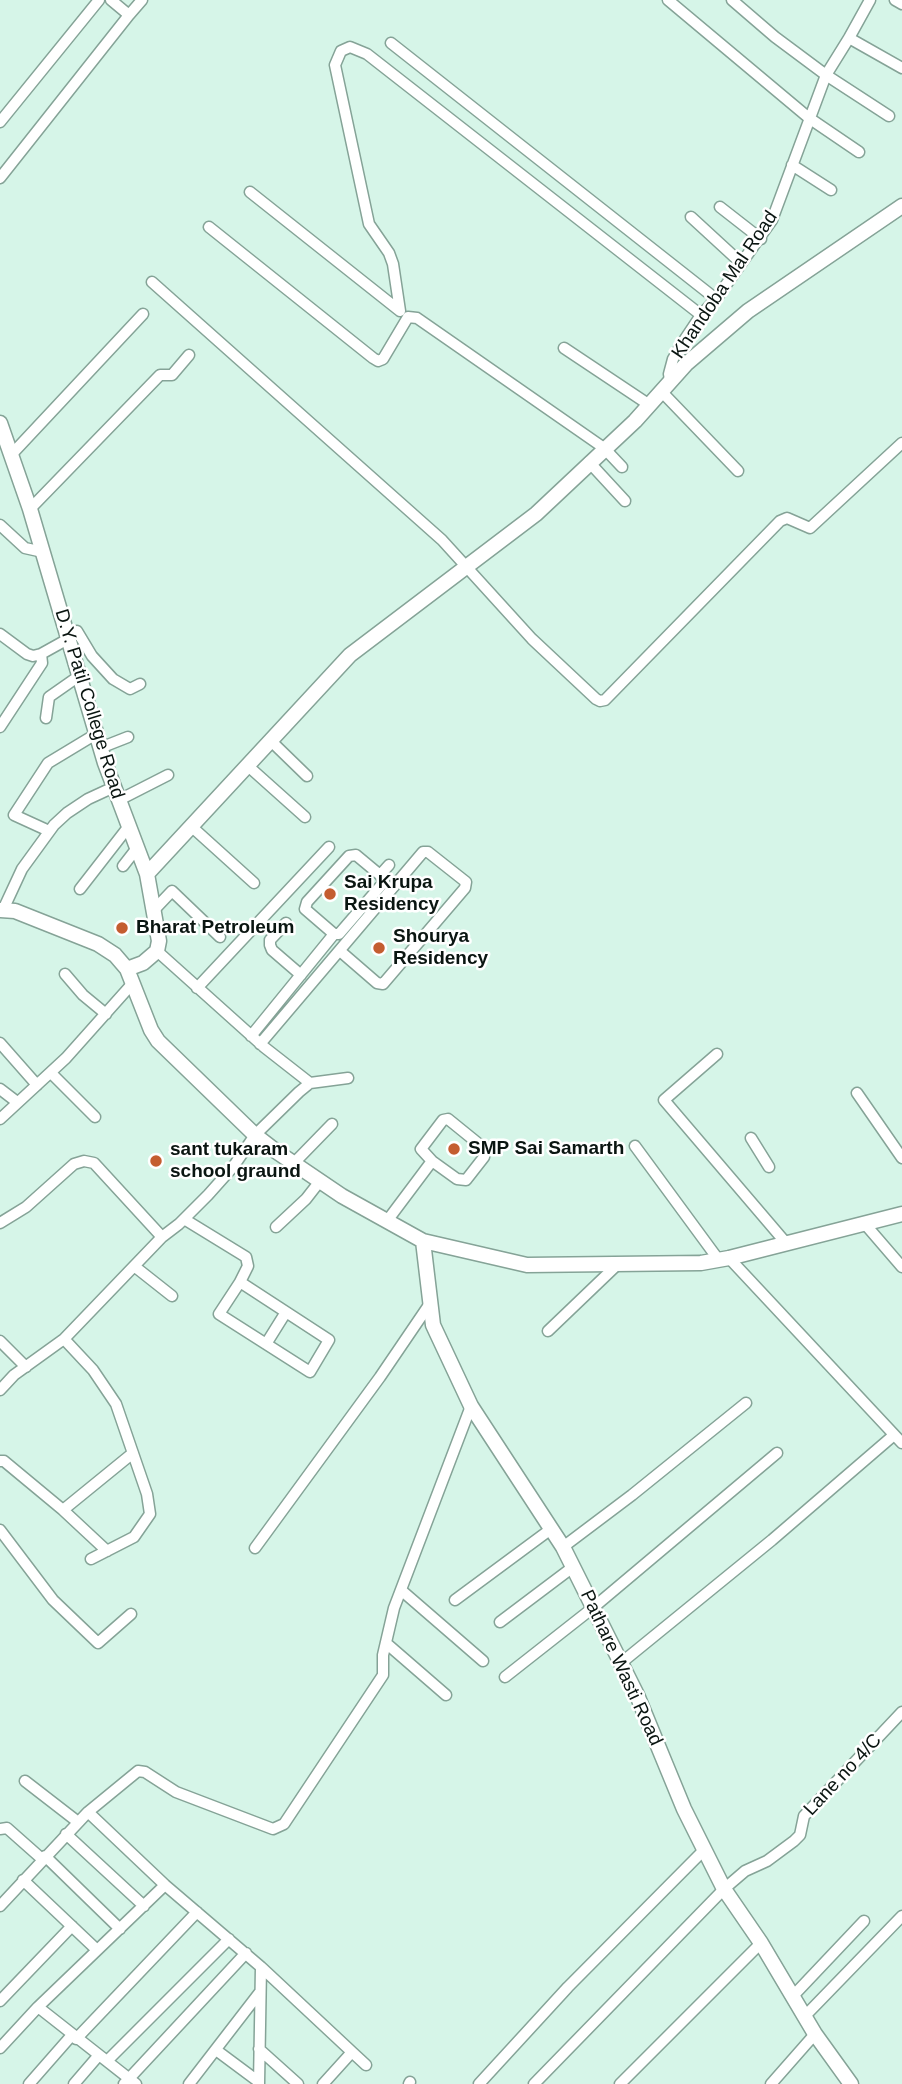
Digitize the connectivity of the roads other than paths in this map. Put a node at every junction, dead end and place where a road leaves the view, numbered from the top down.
1 (99, 0) edge
2 (111, 0) edge
3 (142, 0) edge
4 (668, 0) edge
5 (732, 0) edge
6 (870, 0) edge
7 (895, 0) edge
8 (902, 4) edge
9 (129, 15) junction
10 (849, 38) junction
11 (391, 43) dead end
12 (902, 68) edge
13 (826, 75) junction
14 (889, 116) dead end
15 (809, 118) junction
16 (0, 122) edge
17 (859, 152) dead end
18 (792, 165) junction
19 (0, 178) edge
20 (831, 190) dead end
21 (250, 192) dead end
22 (902, 206) edge
23 (720, 207) dead end
24 (691, 217) dead end
25 (209, 227) dead end
26 (761, 239) junction
27 (741, 263) junction
28 (152, 282) dead end
29 (716, 299) junction
30 (143, 314) dead end
31 (404, 314) junction
32 (701, 315) junction
33 (564, 348) dead end
34 (189, 355) dead end
35 (666, 385) junction
36 (648, 404) junction
37 (0, 423) edge
38 (902, 443) edge
39 (604, 448) junction
40 (11, 455) junction
41 (590, 462) junction
42 (622, 467) dead end
43 (738, 471) dead end
44 (625, 501) dead end
45 (30, 509) junction
46 (0, 525) edge
47 (43, 552) junction
48 (467, 568) junction
49 (0, 634) edge
50 (73, 635) junction
51 (41, 654) junction
52 (79, 676) junction
53 (140, 684) dead end
54 (46, 718) dead end
55 (0, 727) edge
56 (128, 737) dead end
57 (98, 741) junction
58 (271, 741) junction
59 (248, 766) junction
60 (168, 775) dead end
61 (307, 776) dead end
62 (116, 793) junction
63 (305, 817) dead end
64 (129, 827) junction
65 (192, 827) junction
66 (49, 831) junction
67 (329, 847) dead end
68 (137, 848) junction
69 (389, 865) dead end
70 (123, 866) dead end
71 (147, 874) junction
72 (380, 876) junction
73 (254, 883) dead end
74 (80, 889) dead end
75 (1, 910) edge
76 (153, 911) junction
77 (286, 923) dead end
78 (334, 934) junction
79 (220, 937) dead end
80 (157, 951) junction
81 (340, 951) junction
82 (127, 969) junction
83 (65, 974) dead end
84 (300, 975) junction
85 (132, 984) junction
86 (197, 988) junction
87 (106, 1014) junction
88 (251, 1036) junction
89 (0, 1043) edge
90 (260, 1044) junction
91 (717, 1054) dead end
92 (51, 1073) junction
93 (348, 1078) dead end
94 (310, 1083) junction
95 (37, 1085) junction
96 (0, 1089) edge
97 (857, 1093) dead end
98 (17, 1102) junction
99 (95, 1116) dead end
100 (0, 1119) edge
101 (332, 1124) dead end
102 (255, 1135) junction
103 (751, 1138) dead end
104 (635, 1146) dead end
105 (902, 1158) edge
106 (432, 1161) junction
107 (294, 1164) junction
108 (769, 1167) dead end
109 (320, 1181) junction
110 (0, 1208) edge
111 (902, 1214) edge
112 (184, 1219) junction
113 (5, 1220) edge
114 (387, 1221) junction
115 (865, 1224) junction
116 (276, 1227) dead end
117 (162, 1237) junction
118 (423, 1241) junction
119 (786, 1243) junction
120 (723, 1259) junction
121 (618, 1264) junction
122 (134, 1266) junction
123 (902, 1267) edge
124 (240, 1282) junction
125 (172, 1296) dead end
126 (430, 1302) junction
127 (286, 1312) junction
128 (548, 1331) dead end
129 (64, 1339) junction
130 (0, 1341) edge
131 (266, 1344) junction
132 (26, 1367) junction
133 (14, 1375) junction
134 (0, 1378) edge
135 (0, 1390) edge
136 (746, 1403) dead end
137 (471, 1406) junction
138 (898, 1439) edge
139 (133, 1453) junction
140 (777, 1453) dead end
141 (0, 1461) edge
142 (63, 1510) junction
143 (551, 1529) junction
144 (0, 1530) edge
145 (563, 1547) junction
146 (255, 1548) dead end
147 (107, 1551) junction
148 (91, 1559) dead end
149 (573, 1567) junction
150 (401, 1590) junction
151 (455, 1600) dead end
152 (594, 1607) junction
153 (131, 1614) dead end
154 (500, 1622) dead end
155 (386, 1643) junction
156 (483, 1661) dead end
157 (621, 1663) junction
158 (505, 1677) dead end
159 (446, 1695) dead end
160 (902, 1712) edge
161 (25, 1780) dead end
162 (88, 1812) junction
163 (78, 1822) junction
164 (2, 1826) edge
165 (66, 1834) junction
166 (704, 1850) junction
167 (44, 1858) junction
168 (23, 1880) junction
169 (165, 1885) junction
170 (724, 1889) junction
171 (0, 1906) edge
172 (144, 1906) junction
173 (197, 1912) junction
174 (902, 1916) edge
175 (864, 1921) dead end
176 (72, 1926) junction
177 (120, 1929) junction
178 (229, 1939) junction
179 (761, 1942) junction
180 (97, 1950) junction
181 (246, 1953) junction
182 (261, 1967) junction
183 (261, 1991) junction
184 (793, 1996) junction
185 (0, 2001) edge
186 (38, 2007) junction
187 (805, 2016) junction
188 (815, 2034) junction
189 (74, 2037) junction
190 (0, 2048) edge
191 (259, 2049) junction
192 (216, 2050) junction
193 (352, 2052) junction
194 (103, 2058) junction
195 (366, 2065) dead end
196 (130, 2082) edge
197 (259, 2083) edge
198 (29, 2084) edge
199 (74, 2084) edge
200 (189, 2084) edge
201 (298, 2084) edge
202 (323, 2084) edge
203 (479, 2084) edge
204 (534, 2084) edge
205 (620, 2084) edge
206 (771, 2084) edge
207 (851, 2084) edge

1 - 16 street
2 - 9 street
3 - 9 street
4 - 15 street
5 - 13 street
6 - 10 street, Khandoba Mal Road
7 - 8 street
9 - 19 street
10 - 12 street
10 - 13 street, Khandoba Mal Road
11 - 29 street
13 - 14 street
13 - 15 street, Khandoba Mal Road
15 - 17 street
15 - 18 street, Khandoba Mal Road
18 - 20 street
18 - 26 street, Khandoba Mal Road
21 - 31 street
22 - 35 street
23 - 26 street
24 - 27 street
25 - 31 street
26 - 27 street, Khandoba Mal Road
27 - 29 street, Khandoba Mal Road
28 - 48 street
29 - 32 street, Khandoba Mal Road
30 - 40 street
31 - 32 street
31 - 39 street
32 - 35 street, Khandoba Mal Road
33 - 36 street
34 - 45 street
35 - 36 street
35 - 43 street
36 - 39 street
37 - 40 street, D.Y. Patil College Road
38 - 48 street
39 - 41 street
39 - 42 street
40 - 45 street, D.Y. Patil College Road
41 - 44 street
41 - 48 street
45 - 47 street, D.Y. Patil College Road
46 - 47 street
47 - 50 street, D.Y. Patil College Road
48 - 58 street
49 - 51 street
50 - 51 street
50 - 52 street, D.Y. Patil College Road
50 - 53 street
51 - 55 street
52 - 54 street
52 - 57 street, D.Y. Patil College Road
56 - 57 street
57 - 62 street, D.Y. Patil College Road
57 - 66 street
58 - 59 street
58 - 61 street
59 - 63 street
59 - 65 street
60 - 62 street
62 - 64 street, D.Y. Patil College Road
62 - 66 street
64 - 68 street, D.Y. Patil College Road
64 - 74 street
65 - 71 street
65 - 73 street
66 - 75 street
67 - 86 street
68 - 70 street
68 - 71 street, D.Y. Patil College Road
69 - 72 street
71 - 76 street, D.Y. Patil College Road
72 - 78 street
72 - 78 street
75 - 82 street
76 - 79 street
76 - 80 street, D.Y. Patil College Road
77 - 84 street
78 - 84 street
80 - 82 street
80 - 86 street
81 - 81 street
81 - 90 street
82 - 85 street
83 - 87 street
84 - 88 street
85 - 87 street
85 - 102 street
86 - 88 street
87 - 92 street
88 - 90 street
89 - 95 street
90 - 94 street
91 - 119 street
92 - 95 street
92 - 99 street
93 - 94 street
94 - 102 street
95 - 98 street
96 - 98 street
97 - 105 street
98 - 100 street
101 - 107 street
102 - 107 street
102 - 112 street
103 - 108 street
104 - 120 street
106 - 106 street
106 - 114 street
107 - 109 street
109 - 114 street
109 - 116 street
110 - 113 street
111 - 115 street
112 - 117 street
112 - 124 street
113 - 117 street
114 - 118 street
115 - 119 street
115 - 123 street
117 - 122 street
118 - 121 street
118 - 126 street, Pathare Wasti Road
119 - 120 street
120 - 121 street
120 - 138 street
121 - 128 street
122 - 125 street
122 - 129 street
124 - 127 street
124 - 131 street
126 - 137 street, Pathare Wasti Road
126 - 146 street
127 - 131 street
127 - 131 street
129 - 132 street
129 - 139 street
130 - 132 street
132 - 133 street
133 - 134 street
133 - 135 street
136 - 145 street
137 - 143 street, Pathare Wasti Road
137 - 150 street
138 - 157 street
139 - 142 street
139 - 147 street
140 - 152 street
141 - 142 street
142 - 147 street
143 - 145 street, Pathare Wasti Road
143 - 151 street
144 - 153 street
145 - 149 street, Pathare Wasti Road
147 - 148 street
149 - 152 street, Pathare Wasti Road
149 - 154 street
150 - 155 street
150 - 156 street
152 - 157 street, Pathare Wasti Road
152 - 158 street
155 - 159 street
155 - 162 street
157 - 166 street, Pathare Wasti Road
160 - 170 street, Lane no 4/C
161 - 163 street
162 - 163 street
162 - 169 street
163 - 165 street
164 - 167 street
165 - 167 street
165 - 172 street
166 - 170 street, Pathare Wasti Road
166 - 203 street
167 - 168 street
167 - 177 street
168 - 171 street
168 - 176 street
169 - 172 street
169 - 173 street
170 - 179 street, Pathare Wasti Road
170 - 204 street, Lane no 4/C
172 - 177 street
173 - 178 street
173 - 189 street
174 - 187 street
175 - 184 street
176 - 180 street
176 - 185 street
177 - 180 street
178 - 181 street
178 - 194 street
179 - 184 street, Pathare Wasti Road
179 - 205 street
180 - 186 street
181 - 182 street
181 - 196 street
182 - 183 street
182 - 193 street
183 - 191 street
183 - 192 street
184 - 187 street, Pathare Wasti Road
186 - 189 street
186 - 190 street
187 - 188 street, Pathare Wasti Road
188 - 206 street
188 - 207 street, Pathare Wasti Road
189 - 194 street
189 - 198 street
191 - 197 street
191 - 201 street
192 - 197 street
192 - 200 street
193 - 195 street
193 - 202 street
194 - 196 street
194 - 199 street

